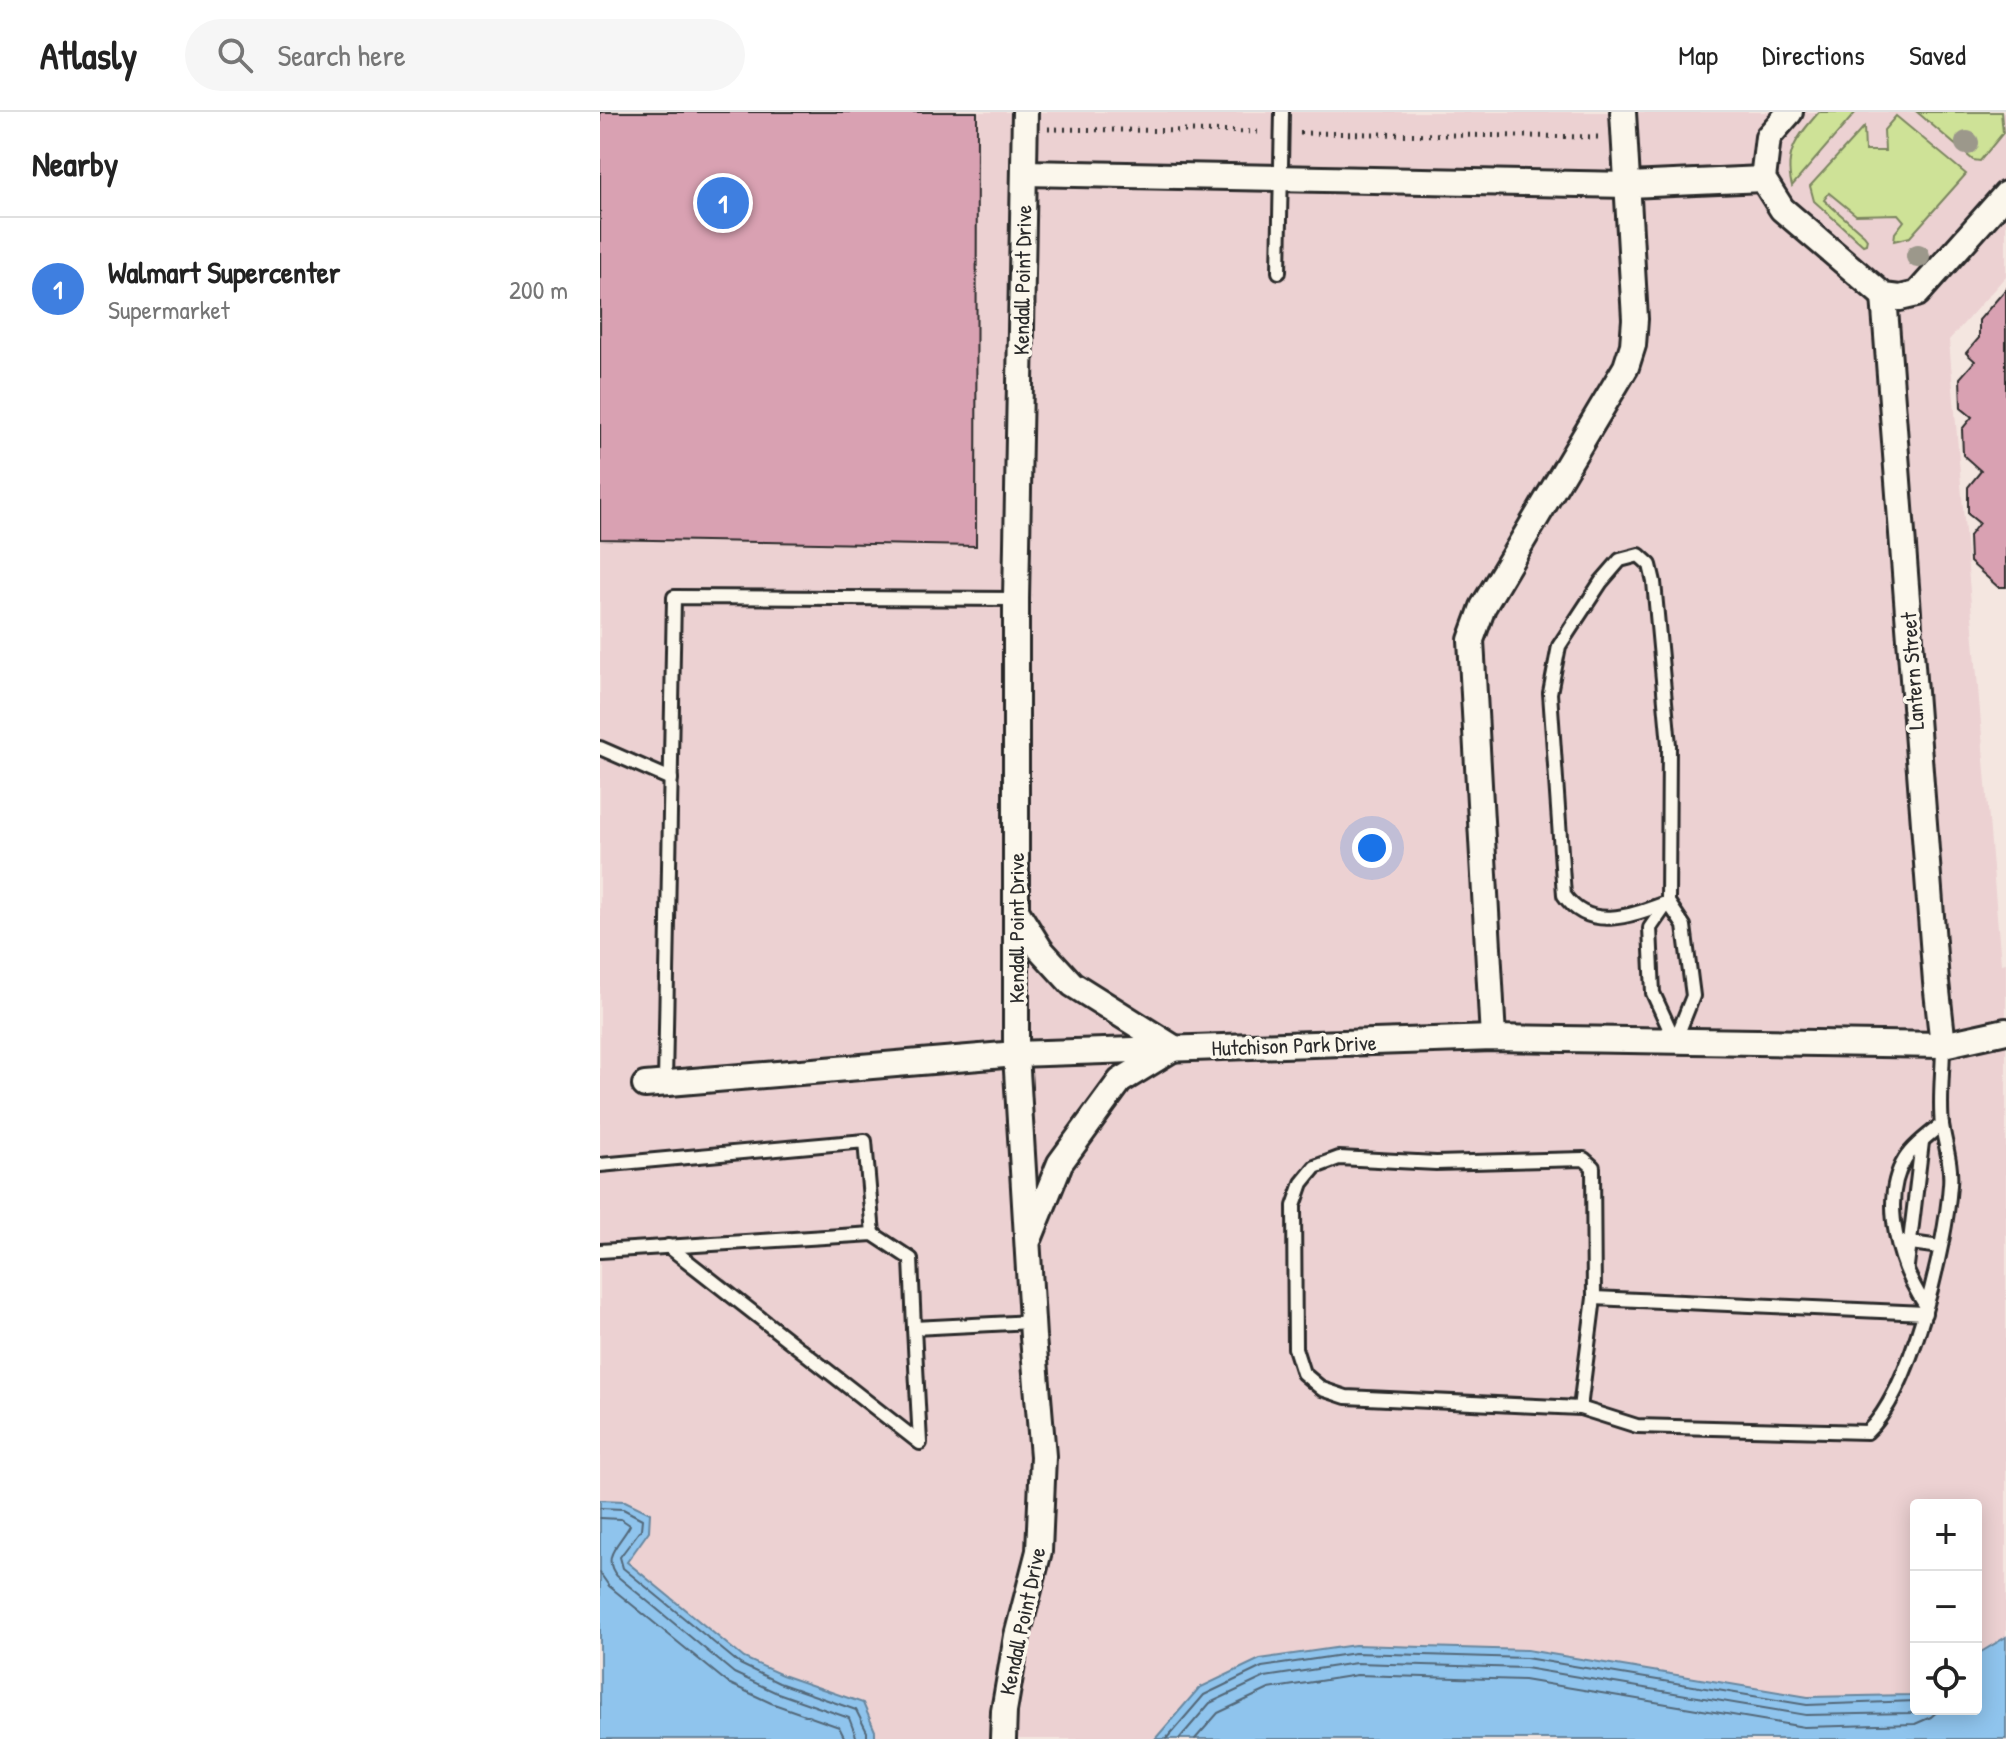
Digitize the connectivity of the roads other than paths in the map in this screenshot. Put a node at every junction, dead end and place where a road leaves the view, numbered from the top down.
1 (1025, 112) edge
2 (1282, 112) edge
3 (1623, 112) edge
4 (1790, 112) edge
5 (1024, 173) junction
6 (1281, 178) junction
7 (1763, 179) junction
8 (1629, 185) junction
9 (2006, 194) edge
10 (1279, 272) dead end
11 (1884, 296) junction
12 (1016, 599) junction
13 (600, 748) edge
14 (671, 779) junction
15 (1668, 902) junction
16 (1017, 911) junction
17 (2006, 1031) edge
18 (1493, 1038) junction
19 (1675, 1041) junction
20 (1943, 1045) junction
21 (1174, 1048) junction
22 (1016, 1054) junction
23 (655, 1084) joint
24 (1942, 1124) junction
25 (1922, 1142) junction
26 (600, 1165) edge
27 (873, 1234) junction
28 (1904, 1242) junction
29 (1027, 1243) junction
30 (668, 1246) junction
31 (1940, 1247) junction
32 (600, 1251) edge
33 (1594, 1298) junction
34 (1926, 1309) junction
35 (1032, 1322) junction
36 (914, 1328) junction
37 (1580, 1408) junction
38 (1003, 1739) edge

1 - 5 street, Kendall Point Drive
2 - 6 lane
3 - 8 street
4 - 7 street
5 - 6 street
5 - 12 street, Kendall Point Drive
6 - 8 street
6 - 10 lane
7 - 8 street
7 - 11 street
8 - 18 street
9 - 11 street
11 - 20 street, Lantern Street
12 - 14 lane
12 - 16 street, Kendall Point Drive
13 - 14 lane
14 - 23 lane
15 - 15 lane
15 - 19 lane
15 - 19 lane
16 - 21 street
16 - 22 street, Kendall Point Drive
17 - 20 street, Hutchison Park Drive
18 - 19 street, Hutchison Park Drive
18 - 21 street, Hutchison Park Drive
19 - 20 street, Hutchison Park Drive
20 - 24 lane
21 - 22 street, Hutchison Park Drive
21 - 29 street
22 - 23 street, Hutchison Park Drive
22 - 29 street, Kendall Point Drive
24 - 25 lane
24 - 31 lane
25 - 28 lane
25 - 28 lane
26 - 27 lane
27 - 30 lane
27 - 36 lane
28 - 31 lane
28 - 34 lane
29 - 35 street, Kendall Point Drive
30 - 32 lane
30 - 36 lane
31 - 34 lane
33 - 34 lane
33 - 37 lane
33 - 37 lane
34 - 37 lane
35 - 36 lane
35 - 38 street, Kendall Point Drive

